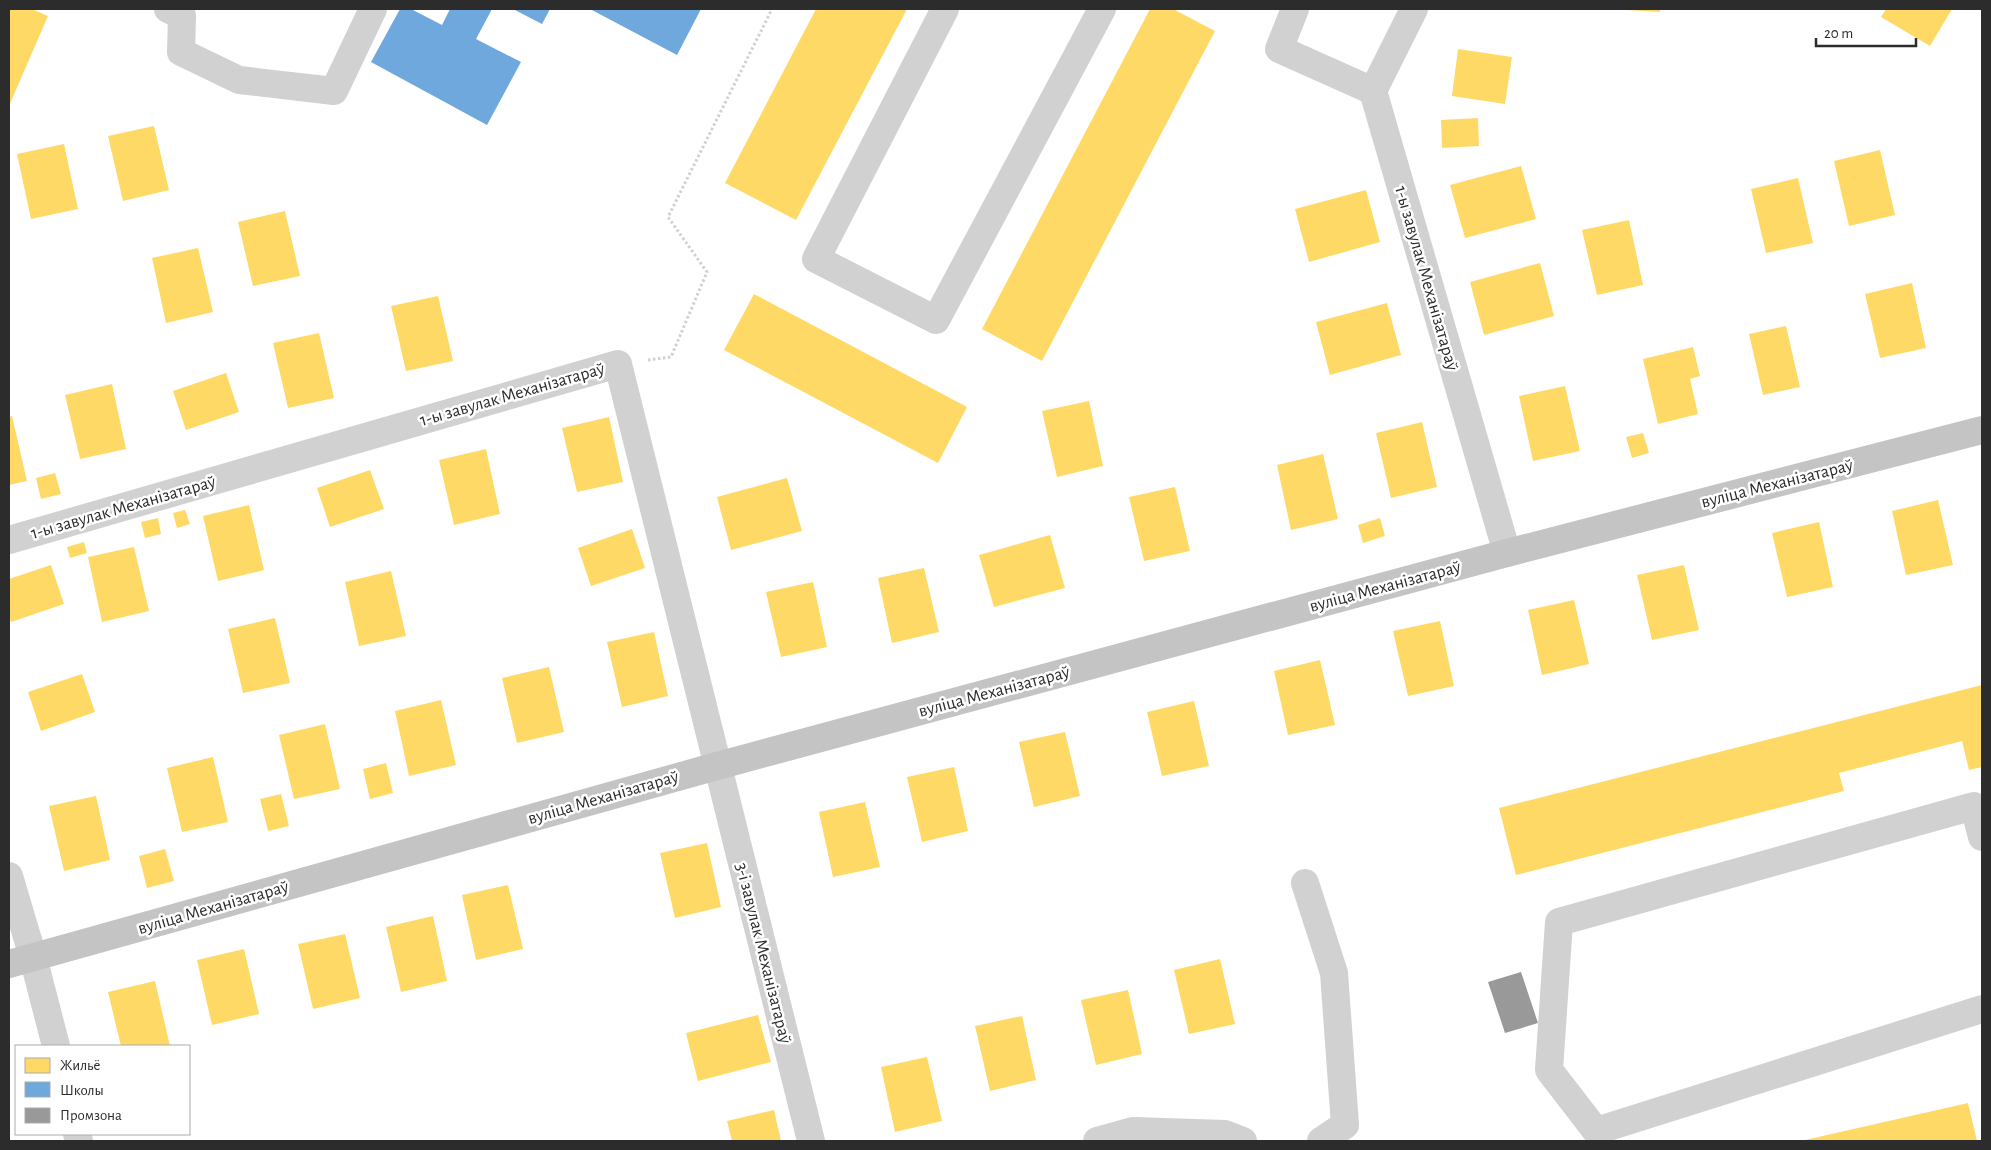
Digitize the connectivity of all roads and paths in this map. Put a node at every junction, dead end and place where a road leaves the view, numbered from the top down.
1 (168, 9) edge
2 (373, 9) edge
3 (772, 9) edge
4 (945, 9) edge
5 (1102, 9) edge
6 (1295, 9) edge
7 (1414, 9) edge
8 (1373, 91) junction
9 (671, 357) dead end
10 (1982, 430) edge
11 (9, 540) edge
12 (1507, 553) junction
13 (717, 766) junction
14 (1982, 837) edge
15 (9, 876) edge
16 (1305, 883) dead end
17 (21, 961) edge
18 (1982, 1009) edge
19 (56, 1045) edge
20 (811, 1141) edge
21 (1097, 1141) edge
22 (1243, 1141) edge
23 (1321, 1141) edge

1 - 2 street
3 - 9 path
4 - 5 street
6 - 8 street
7 - 8 street
8 - 12 street, 1-ы завулак Механізатараў
10 - 12 main road, вуліца Механізатараў
11 - 13 street, 1-ы завулак Механізатараў
12 - 13 main road, вуліца Механізатараў
13 - 17 main road, вуліца Механізатараў
13 - 20 street, 3-і завулак Механізатараў
14 - 18 street
15 - 17 street
16 - 23 street
17 - 19 street
21 - 22 street

